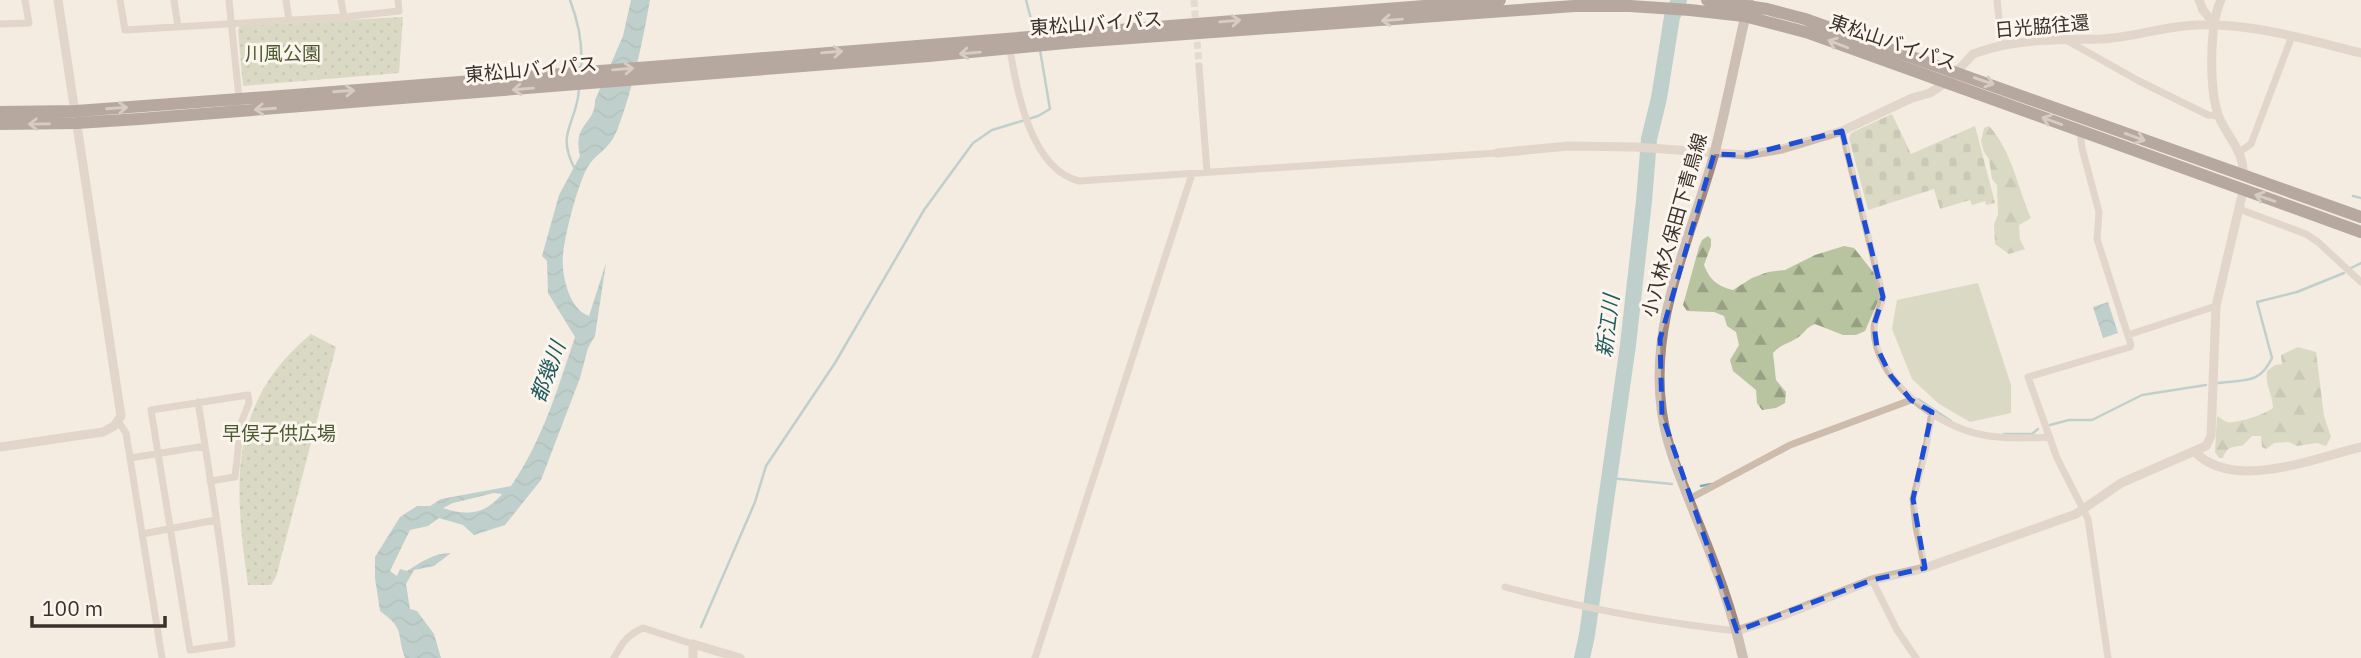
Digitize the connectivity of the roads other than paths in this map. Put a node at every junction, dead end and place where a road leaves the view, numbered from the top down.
1 (25, 0) edge
2 (58, 0) edge
3 (120, 0) edge
4 (174, 0) edge
5 (229, 0) edge
6 (285, 0) edge
7 (341, 0) edge
8 (398, 0) edge
9 (1500, 0) edge
10 (1707, 0) edge
11 (1997, 0) edge
12 (2199, 0) edge
13 (2221, 0) edge
14 (1747, 8) edge
15 (344, 17) junction
16 (289, 20) junction
17 (233, 23) junction
18 (0, 24) edge
19 (2215, 25) junction
20 (178, 27) junction
21 (2292, 36) junction
22 (2065, 40) junction
23 (2002, 46) junction
24 (1010, 50) junction
25 (2361, 53) edge
26 (763, 64) junction
27 (1199, 66) tunnel mouth
28 (1952, 77) junction
29 (432, 90) junction
30 (239, 98) junction
31 (0, 112) edge
32 (2219, 116) junction
33 (76, 117) junction
34 (0, 124) edge
35 (1842, 131) junction
36 (2080, 131) junction
37 (2239, 152) junction
38 (1497, 153) joint
39 (1714, 153) junction
40 (1207, 172) junction
41 (1192, 174) junction
42 (2243, 176) junction
43 (2285, 190) junction
44 (2243, 191) junction
45 (2361, 208) edge
46 (2239, 209) junction
47 (2361, 217) edge
48 (2330, 221) junction
49 (2361, 232) edge
50 (2361, 241) edge
51 (2361, 282) edge
52 (2216, 306) junction
53 (2128, 335) junction
54 (1911, 400) junction
55 (198, 401) junction
56 (1932, 412) junction
57 (118, 421) junction
58 (2049, 437) junction
59 (205, 446) junction
60 (0, 447) edge
61 (2361, 447) edge
62 (2194, 452) junction
63 (158, 453) junction
64 (130, 458) junction
65 (210, 481) junction
66 (1689, 499) junction
67 (2083, 510) junction
68 (216, 520) junction
69 (170, 529) junction
70 (142, 534) junction
71 (1925, 568) junction
72 (1872, 580) junction
73 (1504, 587) dead end
74 (1737, 631) junction
75 (693, 644) junction
76 (162, 658) edge
77 (614, 658) edge
78 (693, 658) edge
79 (740, 658) edge
80 (1035, 658) edge
81 (1743, 658) edge
82 (1916, 658) edge
83 (2108, 658) edge

1 - 18 street
2 - 33 street
3 - 20 street
4 - 20 street
5 - 17 street
6 - 16 street
7 - 15 street
8 - 15 street
26 -> 9 highway, 東松山バイパス
10 - 14 highway, 東松山バイパス
11 - 23 street
12 - 19 street
13 - 19 street
14 -> 24 highway, 東松山バイパス
14 - 28 highway, 東松山バイパス
14 - 39 main road, 小八林久保田下青鳥線
15 - 16 street
16 - 17 street
17 - 20 street
17 - 30 street
19 - 21 street, 日光脇往還
19 - 22 street, 日光脇往還
19 - 32 street
21 - 25 street, 日光脇往還
21 - 37 street
22 - 23 street, 日光脇往還
22 - 32 street
23 - 28 street, 日光脇往還
24 -> 26 highway, 東松山バイパス
24 - 41 street
26 - 29 highway, 東松山バイパス
27 - 40 street
28 - 35 street, 日光脇往還
36 -> 28 highway, 東松山バイパス
28 -> 42 highway, 東松山バイパス
30 -> 29 highway, 東松山バイパス
29 -> 33 highway, 東松山バイパス
33 -> 30 highway, 東松山バイパス
31 - 33 highway, 東松山バイパス
32 - 37 street
33 -> 34 highway, 東松山バイパス
33 - 57 street
35 - 39 street, 日光脇往還
35 - 54 street
36 - 44 highway, 東松山バイパス
36 - 53 street
37 - 42 street
38 - 39 street, 日光脇往還
38 - 40 street
39 - 66 main road, 小八林久保田下青鳥線
40 - 41 street
41 - 80 street
42 - 43 highway, 東松山バイパス
43 - 45 highway
43 - 47 highway
44 - 46 street
48 -> 44 highway, 東松山バイパス
46 - 51 street
46 - 52 street
48 - 49 highway
48 - 50 highway
52 - 53 street
52 - 62 street
53 - 58 street
54 - 56 street
54 - 66 street
55 - 59 street
55 - 63 street
55 - 65 street
56 - 58 street
56 - 71 street
57 - 60 street
57 - 64 street
58 - 67 street
59 - 63 street
59 - 65 street
61 - 62 street
62 - 67 street
63 - 64 street
63 - 69 street
64 - 70 street
65 - 68 street
66 - 74 main road, 小八林久保田下青鳥線
67 - 71 street
67 - 83 street
68 - 69 street
68 - 69 street
69 - 70 street
70 - 76 street
71 - 72 street
72 - 74 street
72 - 82 street
73 - 74 street
74 - 81 main road, 小八林久保田下青鳥線
75 - 77 street
75 - 78 street
75 - 79 street

